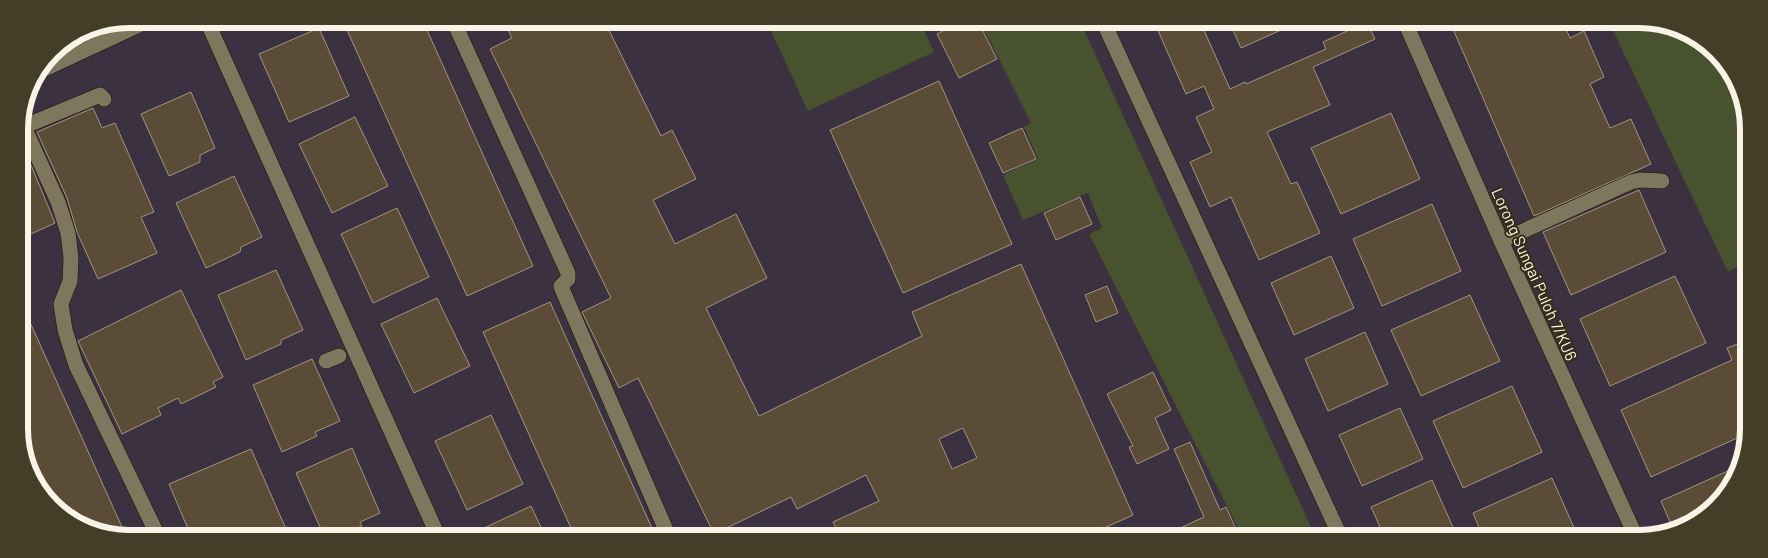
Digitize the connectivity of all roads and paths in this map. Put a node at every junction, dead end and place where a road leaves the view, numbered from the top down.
1 (133, 28) edge
2 (210, 28) edge
3 (457, 28) edge
4 (1106, 28) edge
5 (1408, 28) edge
6 (48, 68) edge
7 (104, 99) dead end
8 (28, 120) edge
9 (28, 138) edge
10 (1662, 181) dead end
11 (1501, 241) junction
12 (155, 530) edge
13 (435, 530) edge
14 (666, 530) edge
15 (1337, 530) edge
16 (1633, 530) edge

1 - 6 street
2 - 13 street
3 - 14 street
4 - 15 street
5 - 11 street, Lorong Sungai Puloh 7/KU6
7 - 8 street
9 - 12 street
10 - 11 street
11 - 16 street, Lorong Sungai Puloh 7/KU6

